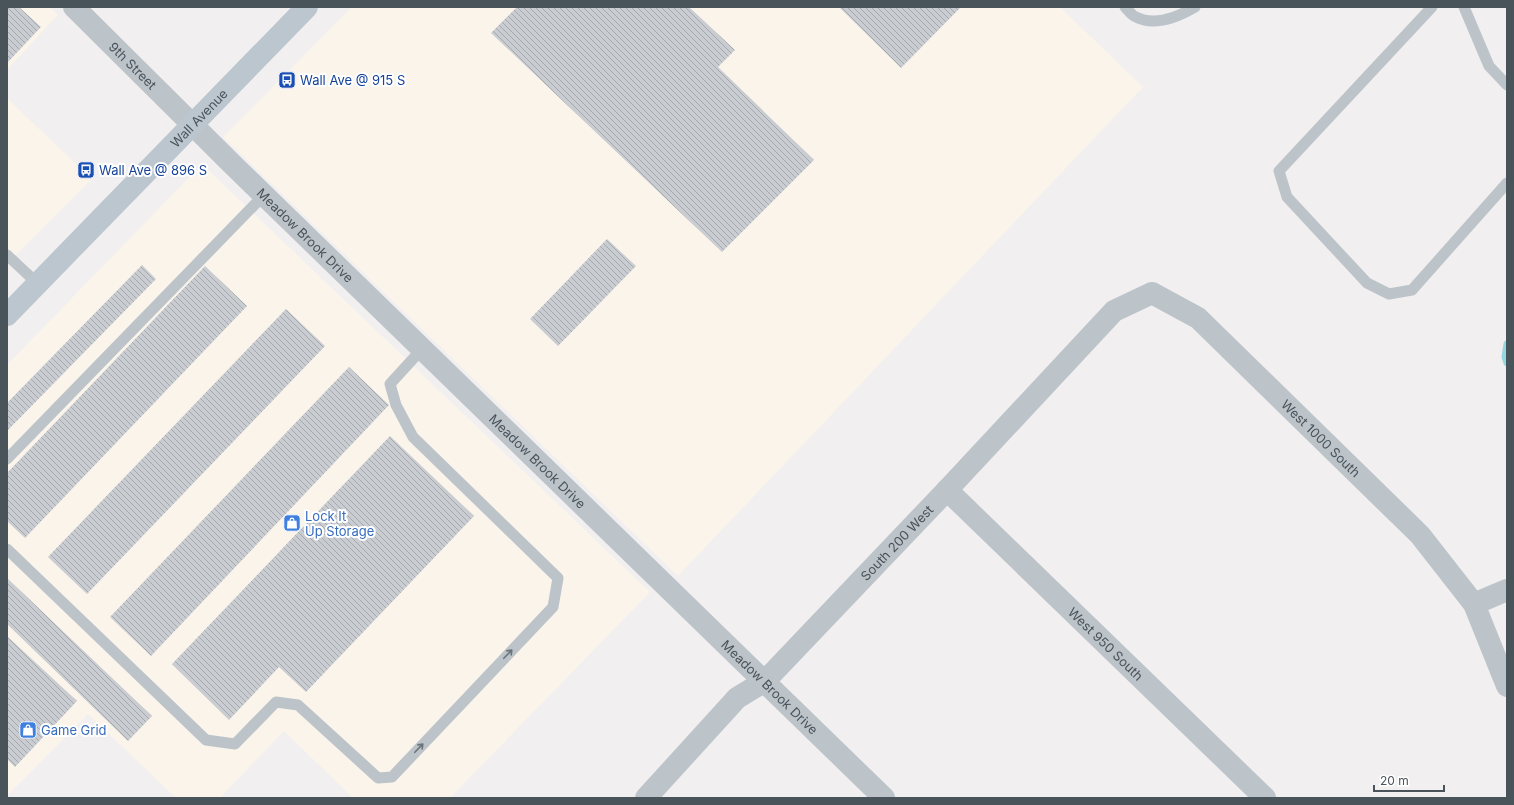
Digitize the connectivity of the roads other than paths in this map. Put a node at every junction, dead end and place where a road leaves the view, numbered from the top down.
1 (74, 7) edge
2 (307, 7) edge
3 (1125, 7) edge
4 (1194, 7) edge
5 (1432, 7) edge
6 (1464, 7) edge
7 (1507, 85) edge
8 (192, 124) junction
9 (1507, 183) edge
10 (264, 195) junction
11 (7, 255) edge
12 (38, 284) junction
13 (1152, 292) joint
14 (7, 315) edge
15 (422, 349) junction
16 (7, 459) edge
17 (947, 490) junction
18 (7, 549) edge
19 (1507, 590) edge
20 (1474, 604) junction
21 (764, 681) junction
22 (1507, 686) edge
23 (646, 798) edge
24 (884, 798) edge
25 (1265, 798) edge

1 - 8 street, 9th Street
2 - 8 main road, Wall Avenue
3 - 4 lane
5 - 9 lane
6 - 7 lane
8 - 10 street, Meadow Brook Drive
8 - 12 main road, Wall Avenue
10 - 15 street, Meadow Brook Drive
10 - 16 lane
11 - 12 lane
12 - 14 main road, Wall Avenue
13 - 17 street, South 200 West
13 - 20 street, West 1000 South
18 -> 15 lane
15 - 21 street, Meadow Brook Drive
17 - 21 street, South 200 West
17 - 25 street, West 950 South
19 - 20 street
20 - 22 street, West 1000 South
21 - 23 street, South 200 West
21 - 24 street, Meadow Brook Drive

